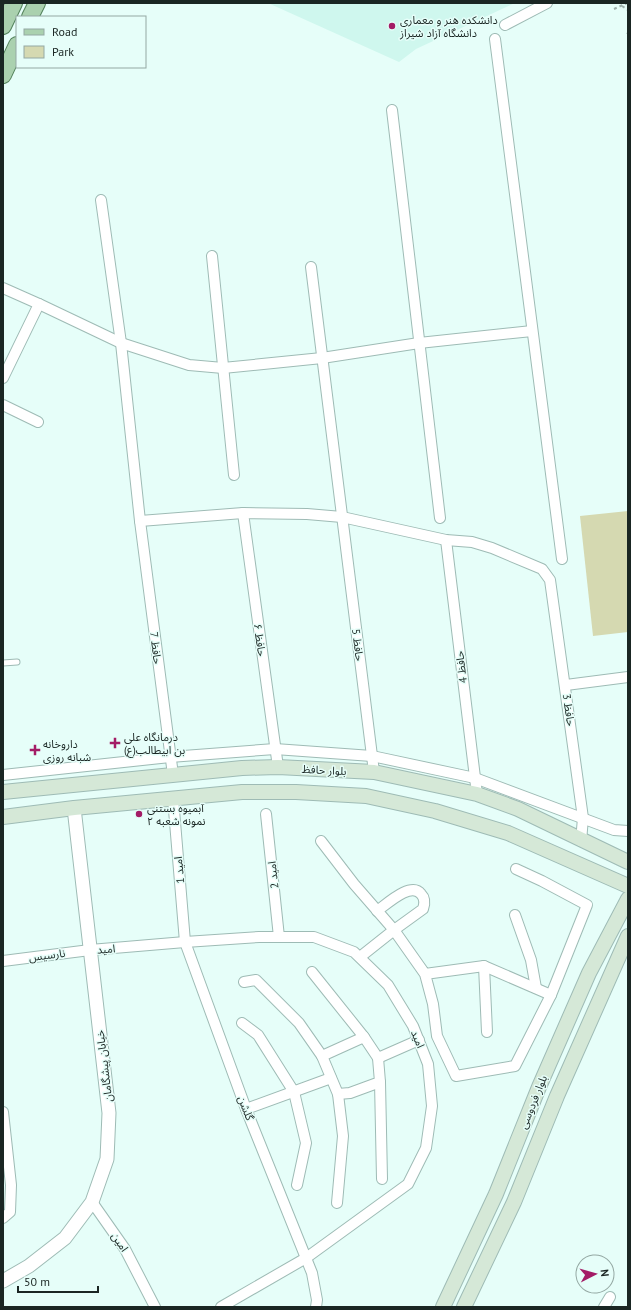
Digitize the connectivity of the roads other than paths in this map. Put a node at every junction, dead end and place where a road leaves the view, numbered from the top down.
1 (14, 3) edge
2 (36, 3) edge
3 (546, 3) edge
4 (30, 16) edge
5 (505, 25) dead end
6 (3, 26) edge
7 (495, 39) dead end
8 (16, 47) edge
9 (3, 74) edge
10 (392, 110) dead end
11 (102, 200) dead end
12 (212, 256) dead end
13 (311, 267) dead end
14 (3, 288) edge
15 (39, 304) junction
16 (532, 331) junction
17 (121, 343) junction
18 (419, 343) junction
19 (322, 358) junction
20 (223, 368) junction
21 (3, 378) edge
22 (3, 405) edge
23 (38, 422) dead end
24 (234, 475) dead end
25 (243, 513) junction
26 (342, 517) junction
27 (440, 518) dead end
28 (140, 521) junction
29 (446, 540) junction
30 (562, 559) dead end
31 (17, 662) dead end
32 (3, 663) edge
33 (628, 677) edge
34 (566, 685) junction
35 (275, 749) junction
36 (372, 756) junction
37 (170, 757) junction
38 (278, 767) junction
39 (67, 768) junction
40 (374, 772) junction
41 (3, 775) edge
42 (173, 775) junction
43 (475, 778) junction
44 (68, 786) junction
45 (3, 792) edge
46 (477, 794) junction
47 (173, 798) junction
48 (74, 808) junction
49 (266, 814) dead end
50 (3, 817) edge
51 (583, 818) junction
52 (628, 831) edge
53 (321, 841) dead end
54 (581, 841) junction
55 (628, 862) edge
56 (516, 869) dead end
57 (628, 886) edge
58 (628, 900) edge
59 (377, 911) junction
60 (516, 915) dead end
61 (394, 930) junction
62 (628, 936) edge
63 (279, 937) junction
64 (185, 942) junction
65 (90, 950) junction
66 (360, 957) junction
67 (3, 961) edge
68 (484, 966) junction
69 (312, 972) dead end
70 (425, 974) junction
71 (244, 982) dead end
72 (536, 988) junction
73 (551, 995) junction
74 (242, 1023) dead end
75 (487, 1032) dead end
76 (364, 1037) junction
77 (419, 1040) junction
78 (322, 1056) junction
79 (378, 1058) junction
80 (331, 1078) junction
81 (380, 1082) junction
82 (294, 1092) junction
83 (338, 1094) junction
84 (246, 1109) junction
85 (3, 1112) edge
86 (382, 1179) dead end
87 (297, 1185) dead end
88 (92, 1202) junction
89 (337, 1203) dead end
90 (3, 1218) edge
91 (306, 1258) junction
92 (3, 1281) edge
93 (610, 1297) dead end
94 (155, 1307) edge
95 (221, 1307) edge
96 (316, 1307) edge
97 (443, 1307) edge
98 (464, 1307) edge
99 (604, 1307) edge

1 - 6 main road
2 - 4 main road
3 - 5 street
7 - 16 street
8 - 9 main road
10 - 18 street
11 - 17 street, حافظ 7
12 - 20 street
13 - 19 street, حافظ 5
14 - 15 street
15 - 17 street
15 - 21 street
16 - 18 street
16 - 30 street
17 - 20 street
17 - 28 street, حافظ 7
18 - 19 street
18 - 27 street
19 - 20 street
19 - 26 street, حافظ 5
20 - 24 street
22 - 23 street
25 - 26 street
25 - 28 street
25 - 35 street, حافظ ۶
26 - 29 street
26 - 36 street, حافظ 5
28 - 37 street, حافظ 7
29 - 34 street, حافظ 3
29 - 43 street, حافظ 4
31 - 32 lane
33 - 34 street
34 - 51 street, حافظ 3
35 - 36 street
35 - 37 street
35 - 38 street, حافظ ۶
36 - 40 street, حافظ 5
36 - 43 street
37 - 39 street
37 - 42 street, حافظ 7
38 - 40 main road, بلوار حافظ
38 - 42 main road, بلوار حافظ
39 - 41 street
39 - 44 street
40 - 46 main road, بلوار حافظ
42 - 44 main road, بلوار حافظ
43 - 46 street, حافظ 4
43 - 51 street
44 - 45 main road, بلوار حافظ
46 - 54 main road, بلوار حافظ
47 - 48 main road
47 - 57 main road
47 - 64 street, امید 1
48 - 50 main road
48 - 65 street, خیابان پیشگامان
49 - 63 street, امید 2
51 - 52 street
51 - 54 street, حافظ 3
53 - 59 street
54 - 55 main road, بلوار حافظ
56 - 73 street
58 - 97 main road, بلوار فردوسی
59 - 61 street
59 - 61 street
60 - 72 street
61 - 66 street
61 - 70 street
62 - 98 main road, بلوار فردوسی
63 - 64 street, امید
63 - 66 street, امید
64 - 65 street, امید
64 - 84 street, گلشن
65 - 67 street, نارسیس
65 - 88 street, خیابان پیشگامان
66 - 77 street, امید
68 - 70 street
68 - 72 street
68 - 75 street
69 - 76 street
70 - 73 street
71 - 78 street
72 - 73 street
74 - 82 street
76 - 78 street
76 - 79 street
77 - 79 street
77 - 91 street, امید
78 - 80 street
79 - 81 street
80 - 82 street
80 - 83 street
81 - 83 street
81 - 86 street
82 - 84 street
82 - 87 street
83 - 89 street
84 - 91 street, گلشن
85 - 90 street
88 - 92 street, خیابان پیشگامان
88 - 94 street, امین
91 - 95 street, امید
91 - 96 street, گلشن
93 - 99 street

